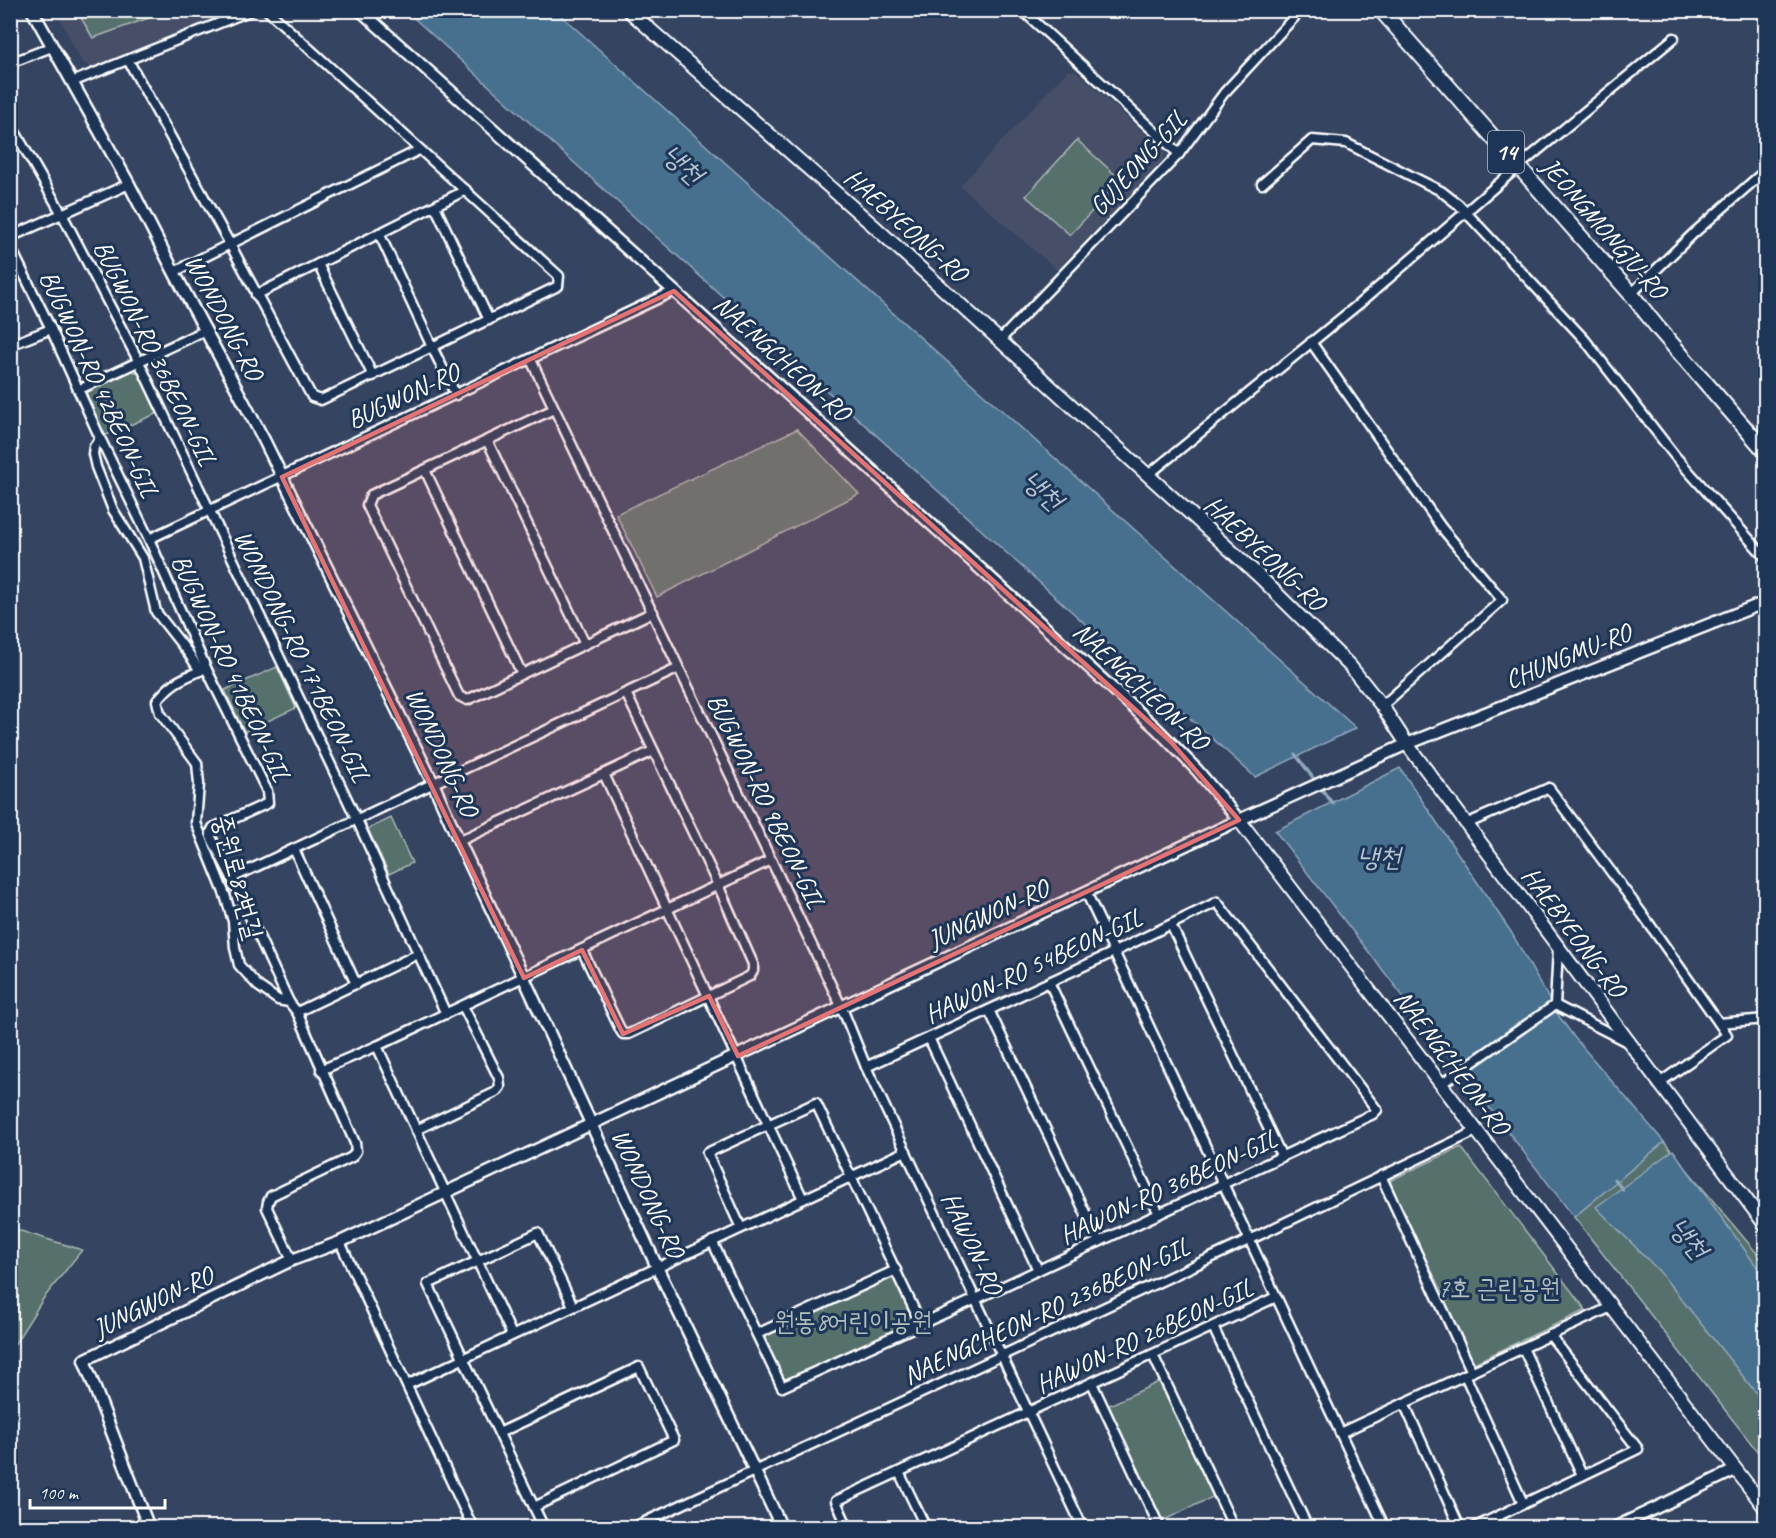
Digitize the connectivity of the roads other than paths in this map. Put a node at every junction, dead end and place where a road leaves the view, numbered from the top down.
1 (33, 10) edge
2 (252, 10) edge
3 (267, 10) edge
4 (360, 10) edge
5 (628, 10) edge
6 (1022, 10) edge
7 (1301, 10) edge
8 (1381, 10) edge
9 (1674, 38) dead end
10 (52, 47) junction
11 (128, 60) junction
12 (10, 63) edge
13 (72, 82) junction
14 (10, 123) edge
15 (419, 150) junction
16 (1179, 153) junction
17 (1519, 166) junction
18 (1766, 170) edge
19 (129, 184) junction
20 (1262, 184) dead end
21 (466, 190) junction
22 (435, 206) junction
23 (1465, 212) junction
24 (62, 214) junction
25 (379, 234) junction
26 (10, 237) edge
27 (230, 245) junction
28 (10, 246) edge
29 (318, 264) junction
30 (174, 272) junction
31 (674, 291) junction
32 (1631, 294) junction
33 (256, 295) junction
34 (489, 320) junction
35 (51, 329) junction
36 (206, 330) junction
37 (1000, 340) junction
38 (1311, 342) junction
39 (10, 345) edge
40 (432, 347) junction
41 (531, 360) junction
42 (139, 362) junction
43 (373, 376) junction
44 (78, 390) junction
45 (456, 395) junction
46 (554, 409) junction
47 (100, 438) junction
48 (487, 440) junction
49 (1766, 452) edge
50 (425, 470) junction
51 (1148, 475) junction
52 (282, 477) junction
53 (209, 511) junction
54 (149, 539) junction
55 (1766, 558) edge
56 (1766, 602) edge
57 (653, 612) junction
58 (585, 644) junction
59 (679, 668) junction
60 (203, 670) junction
61 (522, 674) junction
62 (626, 693) junction
63 (1382, 706) junction
64 (1407, 744) junction
65 (653, 751) junction
66 (604, 774) junction
67 (433, 783) junction
68 (1257, 812) joint
69 (357, 820) junction
70 (1239, 820) junction
71 (1466, 824) junction
72 (459, 841) junction
73 (294, 849) junction
74 (771, 860) junction
75 (232, 878) junction
76 (718, 885) junction
77 (1086, 892) junction
78 (668, 909) junction
79 (1171, 925) junction
80 (1558, 948) junction
81 (582, 950) junction
82 (1114, 952) junction
83 (418, 954) junction
84 (524, 978) junction
85 (1049, 982) junction
86 (356, 984) junction
87 (709, 996) junction
88 (289, 1002) junction
89 (1555, 1005) junction
90 (463, 1006) junction
91 (842, 1008) junction
92 (989, 1010) junction
93 (297, 1012) junction
94 (446, 1014) junction
95 (1766, 1019) edge
96 (1719, 1023) junction
97 (928, 1038) junction
98 (1629, 1043) junction
99 (377, 1046) junction
100 (738, 1056) junction
101 (866, 1067) junction
102 (321, 1070) junction
103 (1441, 1084) junction
104 (1658, 1084) junction
105 (1377, 1110) joint
106 (591, 1124) junction
107 (769, 1125) junction
108 (416, 1130) junction
109 (1476, 1131) junction
110 (906, 1151) junction
111 (1282, 1157) junction
112 (852, 1176) junction
113 (1381, 1176) junction
114 (1223, 1184) junction
115 (445, 1192) junction
116 (803, 1199) junction
117 (1159, 1214) junction
118 (1766, 1226) edge
119 (741, 1228) junction
120 (1250, 1240) junction
121 (712, 1241) junction
122 (340, 1242) junction
123 (1099, 1242) junction
124 (292, 1260) junction
125 (477, 1261) junction
126 (657, 1267) junction
127 (896, 1270) junction
128 (1038, 1270) junction
129 (1276, 1297) junction
130 (976, 1299) junction
131 (573, 1306) junction
132 (1611, 1307) junction
133 (921, 1324) junction
134 (1213, 1327) junction
135 (757, 1334) junction
136 (512, 1335) junction
137 (1550, 1335) junction
138 (1523, 1348) junction
139 (1002, 1355) junction
140 (1153, 1355) junction
141 (463, 1358) junction
142 (1468, 1373) junction
143 (1092, 1383) junction
144 (406, 1384) junction
145 (1404, 1403) junction
146 (1029, 1413) junction
147 (499, 1433) junction
148 (1341, 1433) junction
149 (755, 1470) junction
150 (1735, 1470) junction
151 (899, 1472) junction
152 (1582, 1475) junction
153 (1523, 1503) junction
154 (534, 1507) junction
155 (1766, 1509) edge
156 (149, 1527) edge
157 (473, 1527) edge
158 (544, 1527) edge
159 (632, 1527) edge
160 (782, 1527) edge
161 (848, 1527) edge
162 (926, 1527) edge
163 (1083, 1527) edge
164 (1160, 1527) edge
165 (1234, 1527) edge
166 (1308, 1527) edge
167 (1385, 1527) edge
168 (1460, 1527) edge
169 (1473, 1527) edge
170 (1614, 1527) edge

1 - 10 street, WONDONG-RO
2 - 11 street
3 - 15 street
4 - 31 street, NAENGCHEON-RO
5 - 37 main road, HAEBYEONG-RO
6 - 16 street
7 - 16 street, GUJEONG-GIL
8 - 17 main road, JEONGMONGJU-RO / 14
9 - 17 street
10 - 12 street
10 - 13 street, WONDONG-RO
11 - 13 street
11 - 27 street
13 - 19 street, WONDONG-RO
14 - 24 street, BUGWON-RO 36BEON-GIL
15 - 21 street
15 - 27 street
16 - 37 street, GUJEONG-GIL
17 - 23 street
17 - 32 main road, JEONGMONGJU-RO / 14
18 - 32 street
19 - 24 street
19 - 30 street, WONDONG-RO
20 - 23 street
21 - 22 street
21 - 34 street
22 - 25 street
22 - 34 street
23 - 38 street
23 - 55 street
24 - 26 street
24 - 42 street, BUGWON-RO 36BEON-GIL
25 - 29 street
25 - 40 street
27 - 30 street
27 - 33 street
28 - 35 street, BUGWON-RO 42BEON-GIL
29 - 33 street
29 - 43 street
30 - 36 street, WONDONG-RO
31 - 41 street, BUGWON-RO
31 - 70 street, NAENGCHEON-RO
32 - 49 main road, JEONGMONGJU-RO / 14
33 - 43 street
34 - 40 street
35 - 39 street
35 - 44 street, BUGWON-RO 42BEON-GIL
36 - 42 street
36 - 52 street, WONDONG-RO
37 - 51 main road, HAEBYEONG-RO
38 - 51 street
38 - 63 street
40 - 43 street
40 - 45 street
41 - 45 street, BUGWON-RO
41 - 46 street, BUGWON-RO 9BEON-GIL
42 - 44 street
42 - 53 street, BUGWON-RO 36BEON-GIL
44 - 47 street, BUGWON-RO 42BEON-GIL
45 - 52 street, BUGWON-RO
46 - 48 street
46 - 57 street, BUGWON-RO 9BEON-GIL
47 - 54 street, BUGWON-RO 42BEON-GIL
47 - 60 street
48 - 50 street
48 - 58 street
50 - 61 street
50 - 61 street
51 - 63 main road, HAEBYEONG-RO
52 - 53 street, BUGWON-RO
52 - 67 street, WONDONG-RO
53 - 54 street, BUGWON-RO
53 - 69 street, WONDONG-RO 171BEON-GIL
54 - 60 street, BUGWON-RO 41BEON-GIL
56 - 64 street, CHUNGMU-RO
57 - 58 street
57 - 59 street, BUGWON-RO 9BEON-GIL
58 - 61 street
59 - 62 street, WONDONG-RO 171BEON-GIL
59 - 74 street, BUGWON-RO 9BEON-GIL
60 - 75 street, BUGWON-RO 41BEON-GIL
60 - 88 street, 중원로82번길
62 - 65 street
62 - 67 street, WONDONG-RO 171BEON-GIL
63 - 64 main road, HAEBYEONG-RO
64 - 68 street, CHUNGMU-RO
64 - 71 main road, HAEBYEONG-RO
65 - 66 street
65 - 76 street
66 - 72 street
66 - 78 street
67 - 69 street, WONDONG-RO 171BEON-GIL
67 - 72 street, WONDONG-RO
68 - 70 street, JUNGWON-RO
69 - 73 street, WONDONG-RO 171BEON-GIL
69 - 83 street, WONDONG-RO 171BEON-GIL
70 - 77 street, JUNGWON-RO
70 - 103 main road, NAENGCHEON-RO
71 - 80 main road, HAEBYEONG-RO
71 - 96 street
72 - 84 street, WONDONG-RO
73 - 75 street, WONDONG-RO 171BEON-GIL
73 - 86 street
74 - 76 street
74 - 91 street, BUGWON-RO 9BEON-GIL
75 - 88 street, BUGWON-RO 41BEON-GIL
76 - 78 street
76 - 87 street
77 - 82 street
77 - 91 street, JUNGWON-RO
78 - 81 street
78 - 87 street
79 - 82 street, HAWON-RO 54BEON-GIL
79 - 105 street, HAWON-RO 54BEON-GIL
79 - 111 street
80 - 89 street
80 - 98 main road, HAEBYEONG-RO
81 - 84 street
81 - 87 street
82 - 85 street, HAWON-RO 54BEON-GIL
82 - 114 street
83 - 86 street
83 - 94 street, WONDONG-RO 171BEON-GIL
84 - 90 street
84 - 106 street, WONDONG-RO
85 - 92 street, HAWON-RO 54BEON-GIL
85 - 117 street
86 - 93 street
87 - 100 street
88 - 93 street, BUGWON-RO 41BEON-GIL
89 - 98 street
89 - 103 street
90 - 94 street
90 - 108 street
91 - 100 street, JUNGWON-RO
91 - 101 street, HAWON-RO
92 - 97 street, HAWON-RO 54BEON-GIL
92 - 123 street
93 - 102 street, BUGWON-RO 41BEON-GIL
94 - 99 street
95 - 96 street
96 - 104 street
97 - 101 street, HAWON-RO 54BEON-GIL
97 - 128 street
98 - 104 main road, HAEBYEONG-RO
99 - 102 street
99 - 108 street
100 - 106 street, JUNGWON-RO
100 - 107 street
101 - 110 street, HAWON-RO
102 - 124 street, BUGWON-RO 41BEON-GIL
103 - 109 main road, NAENGCHEON-RO
104 - 118 main road, HAEBYEONG-RO
105 - 111 street, HAWON-RO 36BEON-GIL
106 - 115 street, JUNGWON-RO
106 - 126 street, WONDONG-RO
107 - 112 street
107 - 116 street
107 - 119 street
108 - 115 street
109 - 113 street, NAENGCHEON-RO 236BEON-GIL
109 - 132 main road, NAENGCHEON-RO
110 - 112 street
110 - 130 street, HAWON-RO
111 - 114 street, HAWON-RO 36BEON-GIL
112 - 116 street
112 - 127 street
113 - 120 street, NAENGCHEON-RO 236BEON-GIL
113 - 142 street
114 - 117 street, HAWON-RO 36BEON-GIL
114 - 120 street
115 - 122 street, JUNGWON-RO
115 - 125 street
116 - 119 street
117 - 123 street, HAWON-RO 36BEON-GIL
119 - 121 street
120 - 129 street
120 - 139 street, NAENGCHEON-RO 236BEON-GIL
121 - 126 street
121 - 135 street
122 - 124 street, JUNGWON-RO
122 - 144 street
123 - 128 street, HAWON-RO 36BEON-GIL
124 - 156 street, JUNGWON-RO
125 - 131 street
125 - 136 street
125 - 141 street
126 - 131 street
126 - 149 street, WONDONG-RO
127 - 133 street
127 - 135 street
128 - 130 street, HAWON-RO 36BEON-GIL
129 - 134 street, HAWON-RO 26BEON-GIL
129 - 148 street
130 - 133 street, HAWON-RO 36BEON-GIL
130 - 139 street, HAWON-RO
131 - 136 street
132 - 137 street
132 - 150 main road, NAENGCHEON-RO
133 - 135 street, HAWON-RO 36BEON-GIL
134 - 140 street, HAWON-RO 26BEON-GIL
134 - 166 street
136 - 141 street
137 - 138 street
137 - 152 street
138 - 142 street
138 - 152 street
139 - 146 street, HAWON-RO
139 - 149 street, NAENGCHEON-RO 236BEON-GIL
140 - 143 street, HAWON-RO 26BEON-GIL
140 - 165 street
141 - 144 street
141 - 147 street
142 - 145 street
142 - 153 street
143 - 146 street, HAWON-RO 26BEON-GIL
143 - 164 street
144 - 157 street
145 - 148 street
145 - 168 street
146 - 151 street, HAWON-RO 26BEON-GIL
146 - 163 street, HAWON-RO
147 - 154 street
147 - 154 street
148 - 167 street
149 - 159 street, NAENGCHEON-RO 236BEON-GIL
149 - 160 street, WONDONG-RO
150 - 155 main road, NAENGCHEON-RO
150 - 170 street
151 - 161 street, HAWON-RO 26BEON-GIL
151 - 162 street
152 - 153 street
153 - 169 street
154 - 158 street

